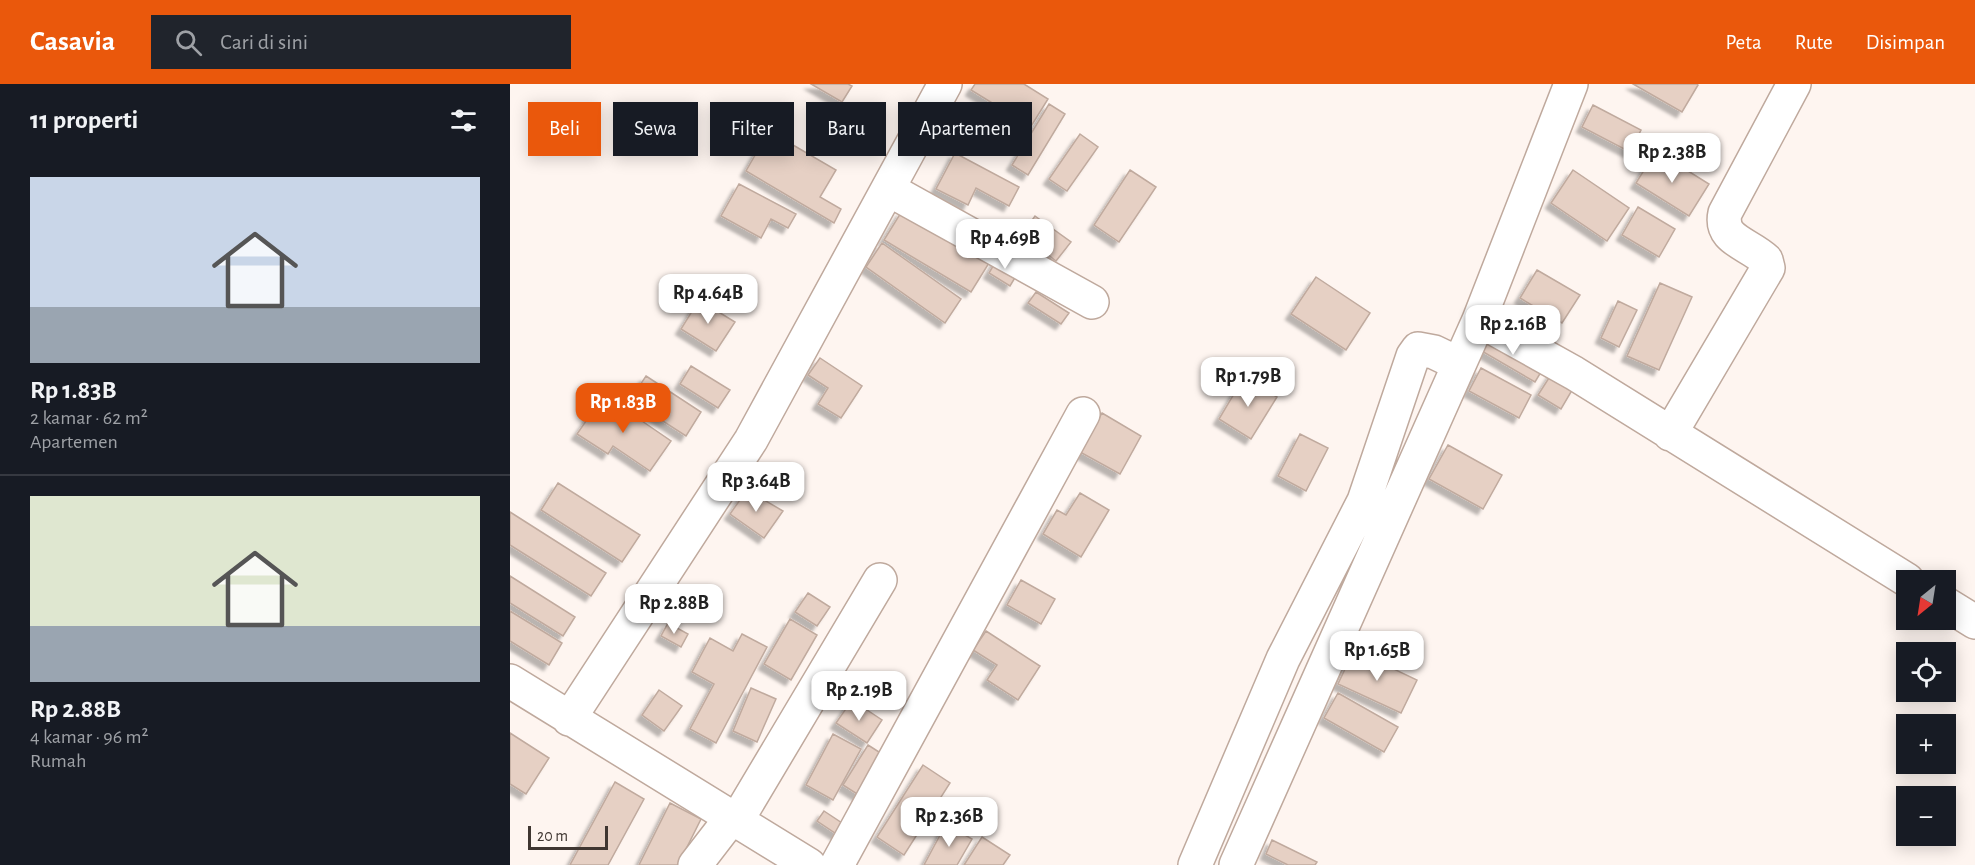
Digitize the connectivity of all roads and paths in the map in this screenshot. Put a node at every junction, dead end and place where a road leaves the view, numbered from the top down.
1 (945, 84) edge
2 (1571, 84) edge
3 (1794, 84) edge
4 (888, 189) junction
5 (1092, 302) dead end
6 (1479, 320) junction
7 (1448, 358) junction
8 (1083, 414) dead end
9 (1670, 434) junction
10 (1896, 573) edge
11 (880, 580) dead end
12 (1956, 610) edge
13 (1975, 622) edge
14 (510, 681) edge
15 (570, 719) junction
16 (735, 818) junction
17 (695, 865) edge
18 (809, 865) edge
19 (837, 865) edge
20 (1195, 865) edge
21 (1236, 865) edge

1 - 4 street
2 - 6 street
3 - 9 street
4 - 5 street
4 - 15 street
6 - 7 street
6 - 9 street
7 - 20 street
7 - 21 street
8 - 19 street
9 - 10 street
11 - 16 street
12 - 13 street
14 - 15 street
15 - 16 street
16 - 17 street
16 - 18 street

